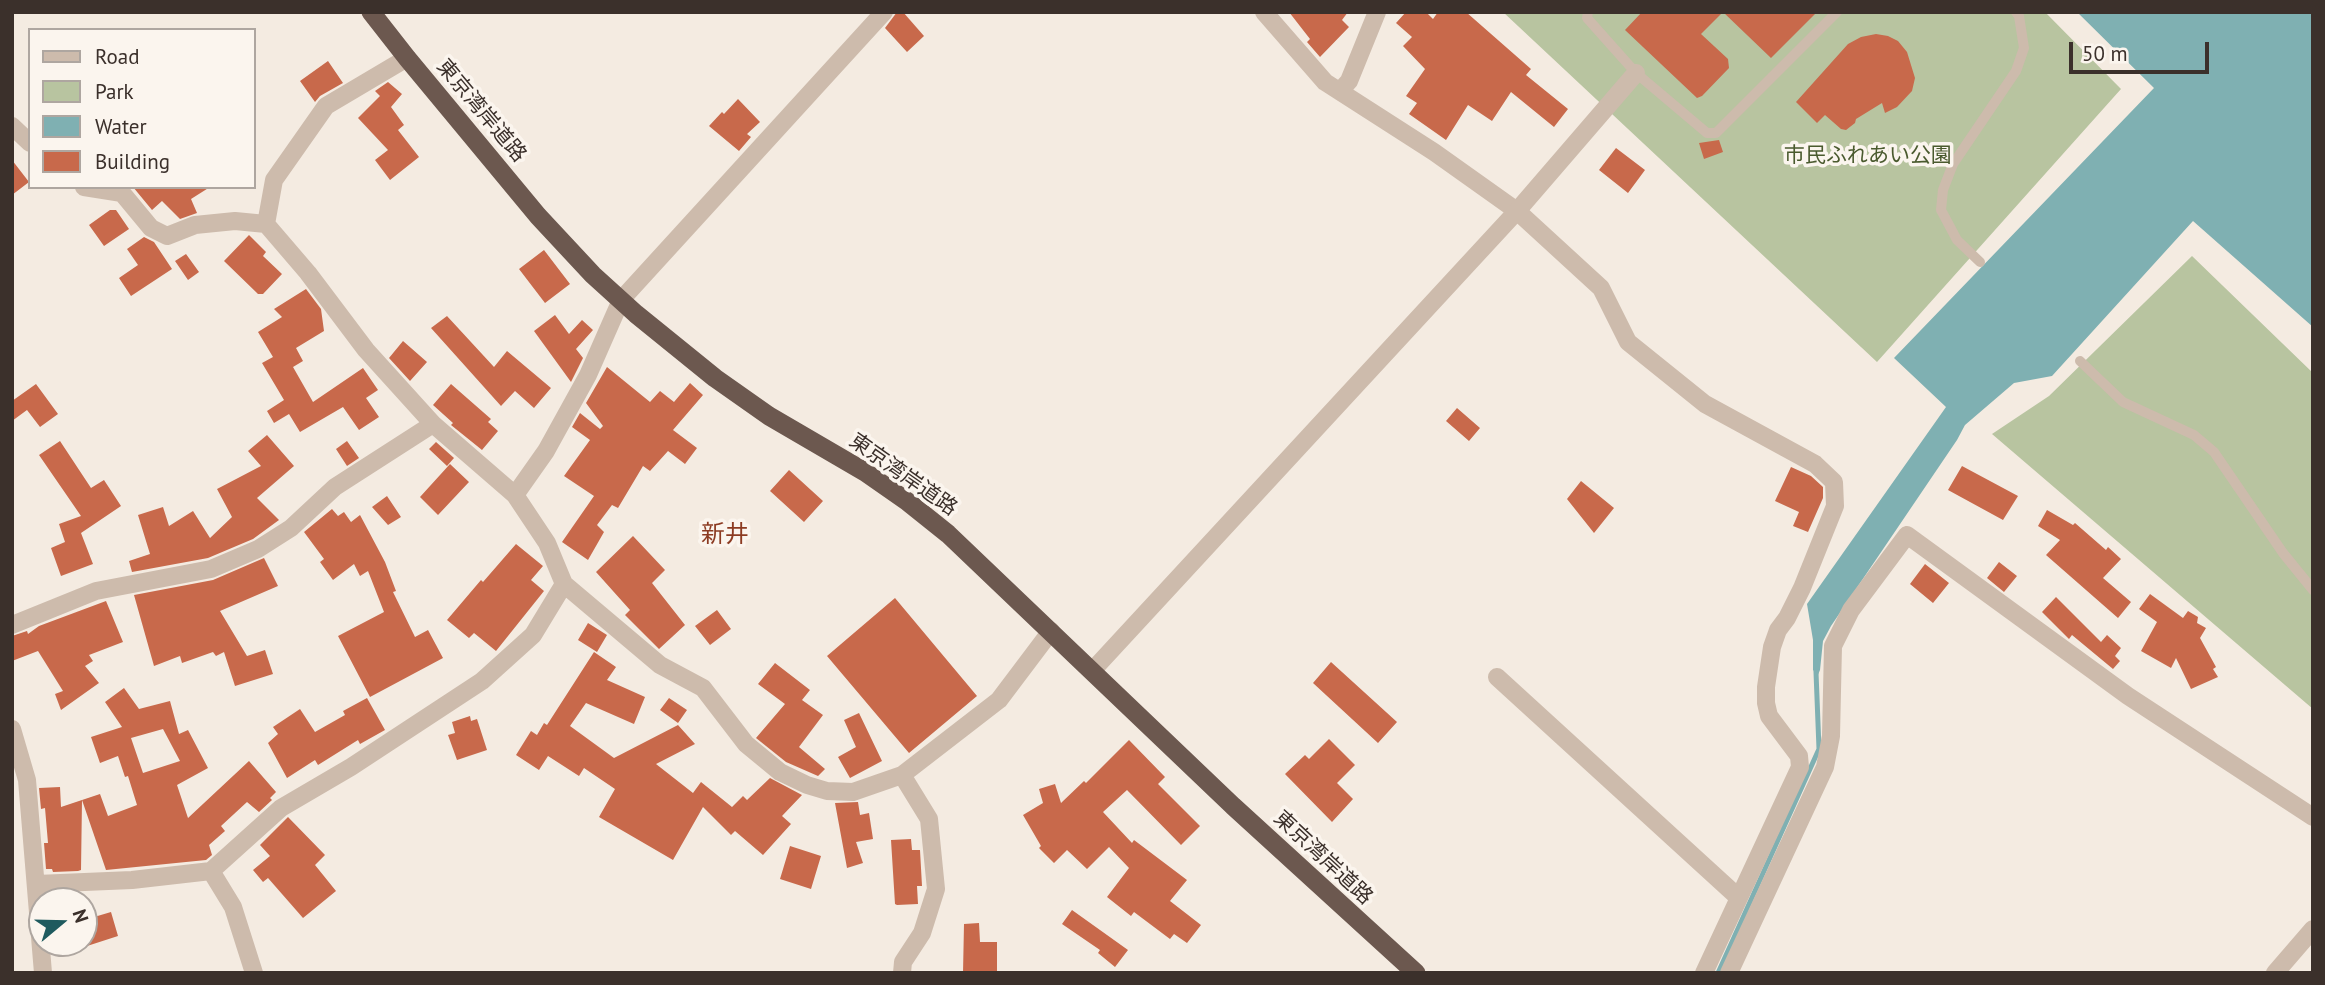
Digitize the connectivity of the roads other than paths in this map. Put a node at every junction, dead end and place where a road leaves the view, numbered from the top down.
1 (372, 12) edge
2 (884, 12) edge
3 (1264, 12) edge
4 (1377, 12) edge
5 (1588, 12) edge
6 (1837, 12) edge
7 (2016, 12) edge
8 (407, 58) junction
9 (1636, 74) junction
10 (1340, 92) junction
11 (12, 126) edge
12 (28, 141) edge
13 (97, 189) edge
14 (1517, 211) junction
15 (266, 224) junction
16 (1980, 262) dead end
17 (621, 300) junction
18 (2080, 360) dead end
19 (433, 424) junction
20 (515, 495) junction
21 (564, 584) junction
22 (2313, 590) edge
23 (12, 625) edge
24 (1051, 631) junction
25 (1092, 671) junction
26 (1497, 677) dead end
27 (12, 729) edge
28 (902, 775) junction
29 (2313, 817) edge
30 (211, 871) junction
31 (37, 884) junction
32 (1739, 898) junction
33 (2313, 929) edge
34 (43, 973) edge
35 (254, 973) edge
36 (902, 973) edge
37 (1416, 973) edge
38 (1704, 973) edge
39 (1729, 973) edge
40 (2276, 973) edge

1 - 8 highway, 東京湾岸道路
2 - 17 street
3 - 10 street
4 - 10 street
5 - 9 lane
6 - 9 lane
7 - 16 lane
8 - 15 street
8 - 17 highway, 東京湾岸道路
9 - 14 street
10 - 14 street
11 - 12 street
13 - 15 street
14 - 25 street
14 - 32 street
15 - 19 street
17 - 20 street
17 - 24 highway, 東京湾岸道路
18 - 22 lane
19 - 20 street
19 - 23 street
20 - 21 street
21 - 28 street
21 - 30 street
24 - 25 highway, 東京湾岸道路
24 - 28 street
25 - 37 highway, 東京湾岸道路
26 - 32 street
27 - 31 street
28 - 36 street
29 - 39 street
30 - 31 street
30 - 35 street
31 - 34 street
32 - 38 street
33 - 40 street

